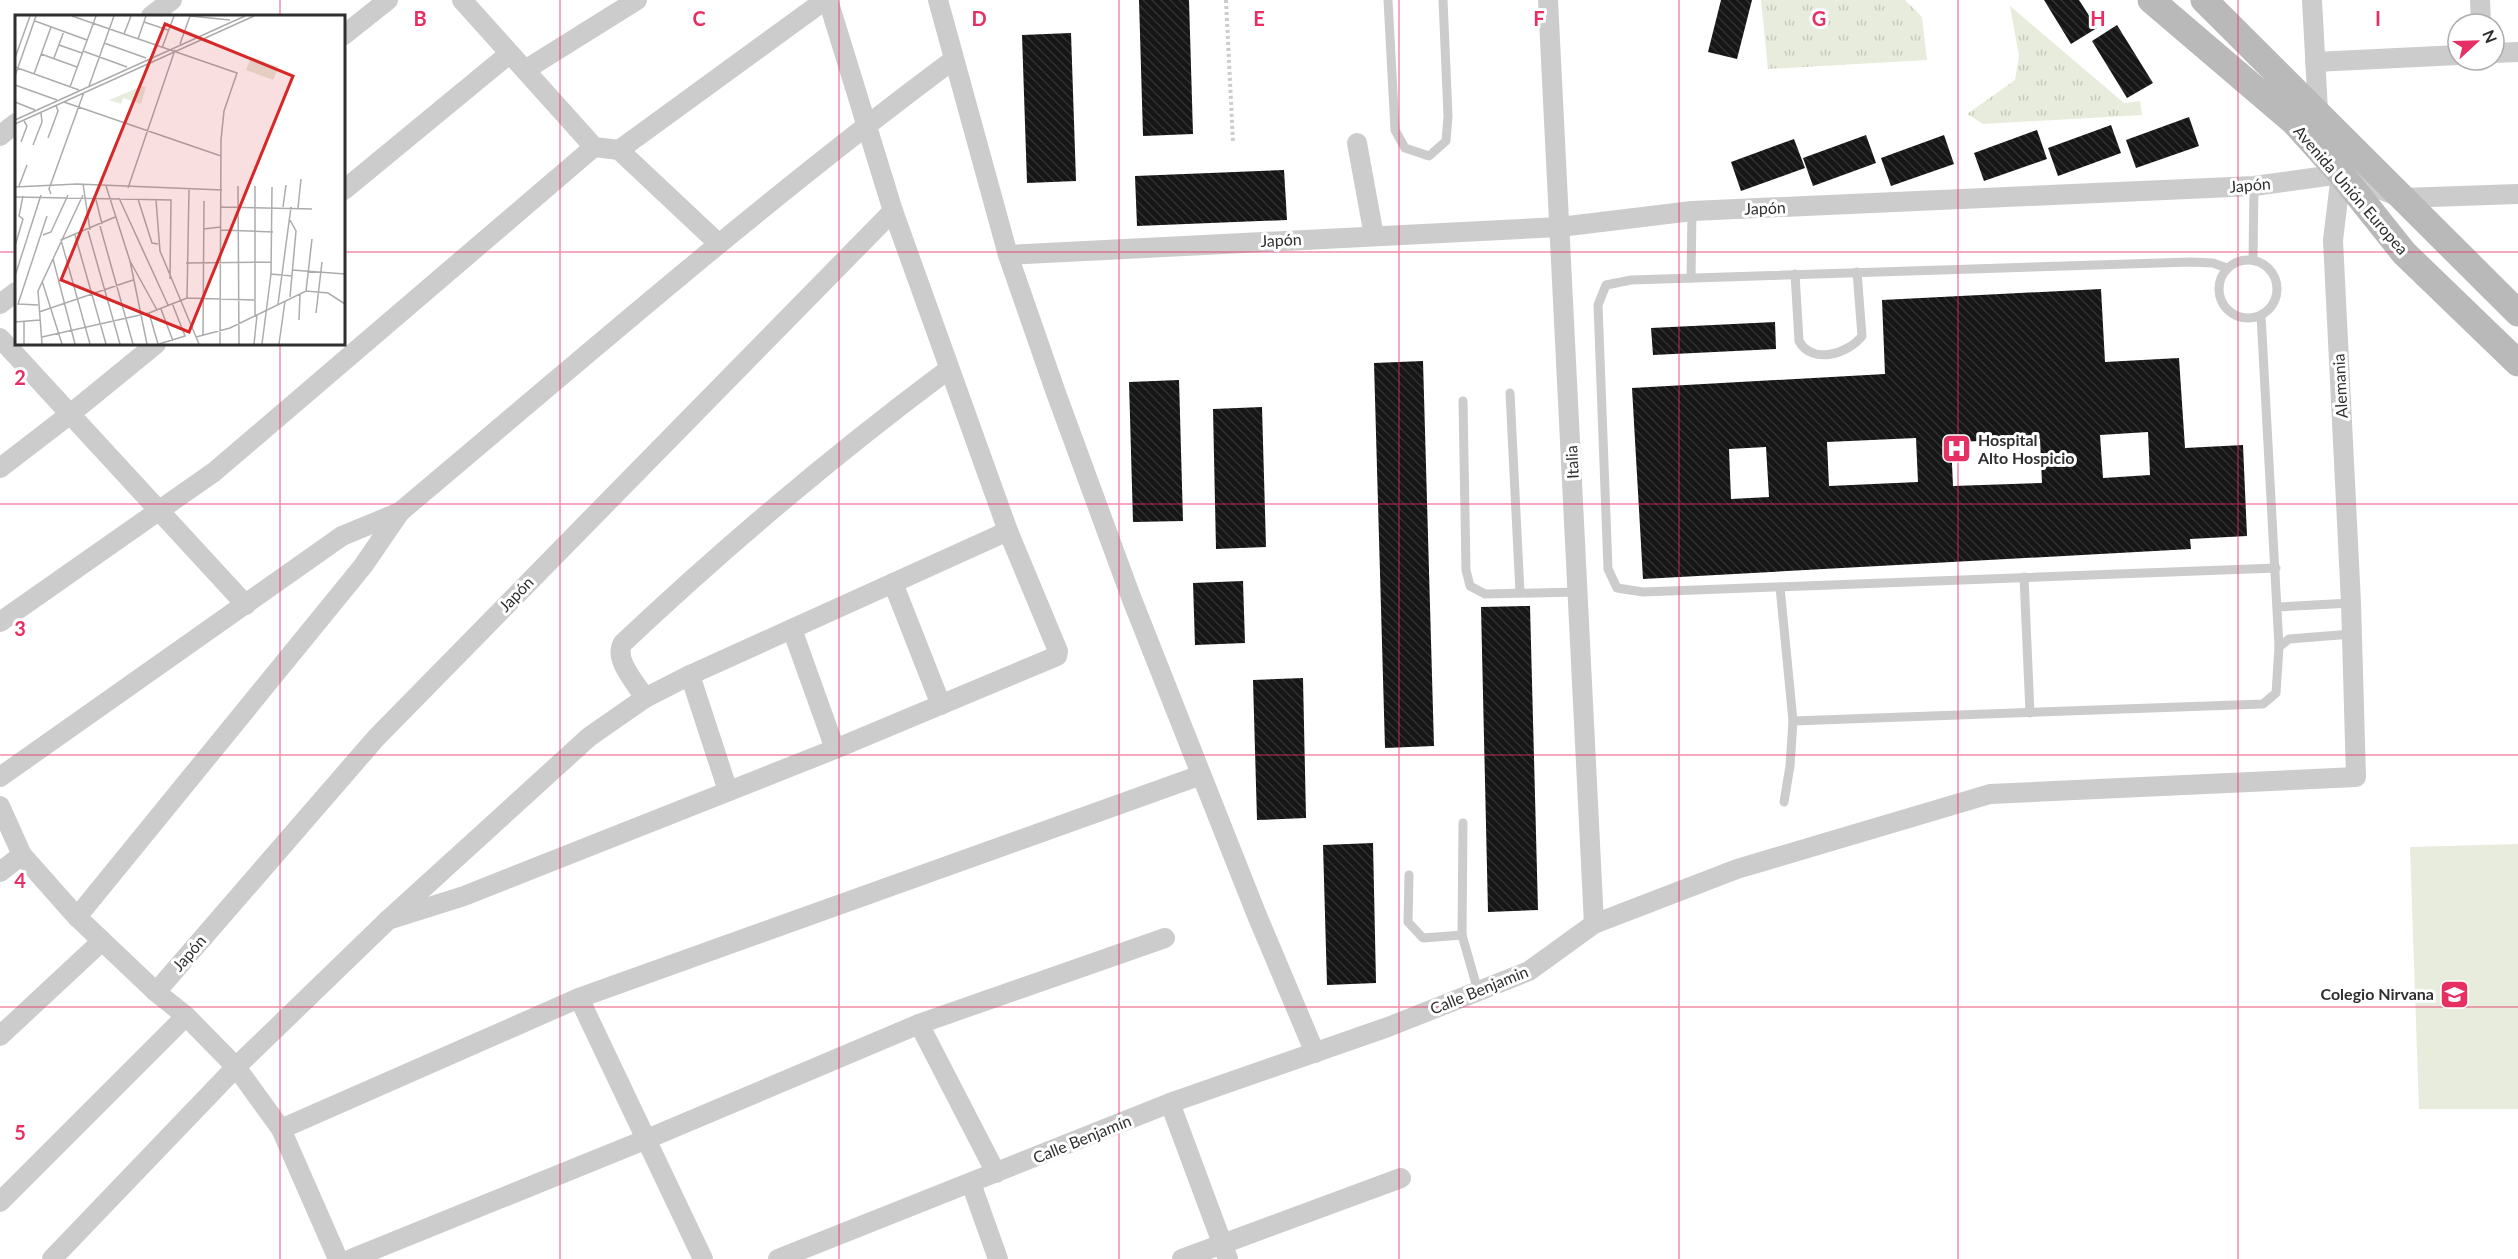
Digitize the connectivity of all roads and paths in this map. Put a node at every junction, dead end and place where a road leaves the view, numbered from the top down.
1 (172, 0) edge
2 (388, 0) edge
3 (462, 0) edge
4 (638, 0) edge
5 (827, 0) edge
6 (938, 0) edge
7 (1226, 0) edge
8 (1388, 0) edge
9 (1443, 0) edge
10 (1548, 0) edge
11 (2151, 0) edge
12 (2204, 0) edge
13 (2312, 0) edge
14 (152, 15) edge
15 (345, 34) edge
16 (509, 54) junction
17 (2446, 56) edge
18 (953, 60) junction
19 (2315, 62) junction
20 (525, 70) junction
21 (2318, 111) junction
22 (15, 124) edge
23 (866, 125) junction
24 (0, 136) edge
25 (1233, 142) dead end
26 (1357, 144) dead end
27 (594, 147) junction
28 (619, 150) junction
29 (2341, 174) junction
30 (2254, 186) junction
31 (345, 189) edge
32 (2518, 194) edge
33 (2402, 198) junction
34 (893, 211) junction
35 (1692, 211) junction
36 (1560, 227) junction
37 (1374, 236) junction
38 (719, 244) junction
39 (1008, 255) junction
40 (2253, 260) junction
41 (2227, 268) junction
42 (1857, 272) junction
43 (1795, 274) junction
44 (1691, 278) junction
45 (15, 293) edge
46 (0, 304) edge
47 (2518, 313) edge
48 (2260, 315) junction
49 (0, 338) edge
50 (155, 345) edge
51 (2518, 363) edge
52 (949, 369) junction
53 (1510, 393) dead end
54 (1462, 401) dead end
55 (69, 415) junction
56 (0, 468) edge
57 (159, 511) junction
58 (400, 512) junction
59 (1008, 531) junction
60 (2276, 568) junction
61 (2024, 577) junction
62 (893, 583) junction
63 (1780, 587) junction
64 (1578, 592) junction
65 (1520, 593) junction
66 (2351, 603) junction
67 (246, 605) junction
68 (2278, 607) junction
69 (0, 622) edge
70 (792, 629) junction
71 (2352, 634) junction
72 (2279, 647) junction
73 (690, 675) junction
74 (645, 698) junction
75 (941, 705) junction
76 (2031, 713) junction
77 (1793, 722) junction
78 (835, 748) junction
79 (1201, 774) junction
80 (0, 777) edge
81 (2356, 777) joint
82 (728, 792) junction
83 (1784, 802) dead end
84 (0, 806) edge
85 (1463, 823) dead end
86 (22, 855) junction
87 (0, 872) edge
88 (1409, 875) dead end
89 (77, 917) junction
90 (388, 920) junction
91 (1594, 924) junction
92 (1462, 935) junction
93 (1165, 938) dead end
94 (102, 941) junction
95 (156, 992) junction
96 (1478, 992) junction
97 (579, 998) junction
98 (186, 1016) junction
99 (919, 1024) junction
100 (1388, 1027) joint
101 (0, 1036) edge
102 (1315, 1053) junction
103 (237, 1067) junction
104 (1170, 1103) junction
105 (281, 1129) junction
106 (647, 1139) junction
107 (996, 1173) junction
108 (1401, 1178) dead end
109 (971, 1183) junction
110 (0, 1202) edge
111 (1224, 1251) edge
112 (52, 1259) edge
113 (338, 1259) edge
114 (351, 1259) edge
115 (703, 1259) edge
116 (778, 1259) edge
117 (999, 1259) edge
118 (1182, 1259) edge

1 - 14 street
2 - 15 street
3 - 16 street
4 - 20 street
5 - 23 street
5 - 28 street
6 - 18 street
7 - 25 path
8 - 9 lane
10 - 36 street, Italia
11 - 29 street, Avenida Unión Europea
12 - 21 street, Avenida Unión Europea
13 - 19 street, Alemania
16 - 20 street
16 - 31 street
17 - 19 street
18 - 23 street
18 - 39 street
19 - 21 street, Alemania
20 - 27 street
21 - 29 street, Alemania
21 - 33 street, Avenida Unión Europea
22 - 24 street
23 - 34 street
23 - 38 street
26 - 37 street
27 - 28 street
27 - 57 street
28 - 38 street
29 - 30 street, Japón
29 - 33 street, Japón
29 - 51 street, Avenida Unión Europea
29 - 66 street, Alemania
30 - 35 street, Japón
30 - 40 lane
32 - 33 street, Japón
33 - 47 street, Avenida Unión Europea
34 - 52 street
34 - 95 street, Japón
35 - 36 street, Japón
35 - 44 lane
36 - 37 street, Japón
36 - 64 street, Italia
37 - 39 street, Japón
38 - 58 street
39 - 79 street
40 - 41 lane
40 - 48 lane
41 - 42 lane
41 - 48 lane
42 - 43 lane
42 - 43 lane
43 - 44 lane
44 - 63 lane
45 - 46 street
48 - 60 lane
49 - 55 street
50 - 55 street
52 - 59 street
52 - 74 street
53 - 65 lane
54 - 65 lane
55 - 56 street
55 - 57 street
57 - 67 street
57 - 69 street
58 - 67 street
58 - 89 street
59 - 62 street
59 - 75 street
60 - 61 lane
60 - 68 lane
61 - 63 lane
61 - 76 lane
62 - 70 street
62 - 75 street
63 - 77 lane
64 - 65 lane
64 - 91 street, Italia
66 - 68 lane
66 - 71 street, Alemania
67 - 80 street
68 - 72 lane
70 - 73 street
70 - 78 street
71 - 72 lane
71 - 81 street, Alemania
72 - 76 lane
73 - 74 street
73 - 82 street
74 - 90 street
75 - 78 street
76 - 77 lane
77 - 83 lane
78 - 82 street
79 - 97 street
79 - 102 street
81 - 91 street, Calle Benjamin
82 - 90 street
84 - 86 street
85 - 92 lane
86 - 87 street
86 - 89 street
88 - 92 lane
89 - 94 street
90 - 103 street
91 - 96 street, Calle Benjamin
92 - 96 lane
93 - 99 street
94 - 95 street
94 - 101 street
95 - 98 street
96 - 100 street, Calle Benjamin
97 - 105 street
97 - 106 street
98 - 103 street
98 - 110 street
99 - 106 street
99 - 107 street
100 - 102 street, Calle Benjamín
102 - 104 street, Calle Benjamín
103 - 105 street
103 - 112 street
104 - 107 street, Calle Benjamín
104 - 111 street
105 - 113 street
106 - 114 street
106 - 115 street
107 - 109 street, Calle Benjamín
108 - 111 street
109 - 116 street, Calle Benjamín
109 - 117 street
111 - 118 street

